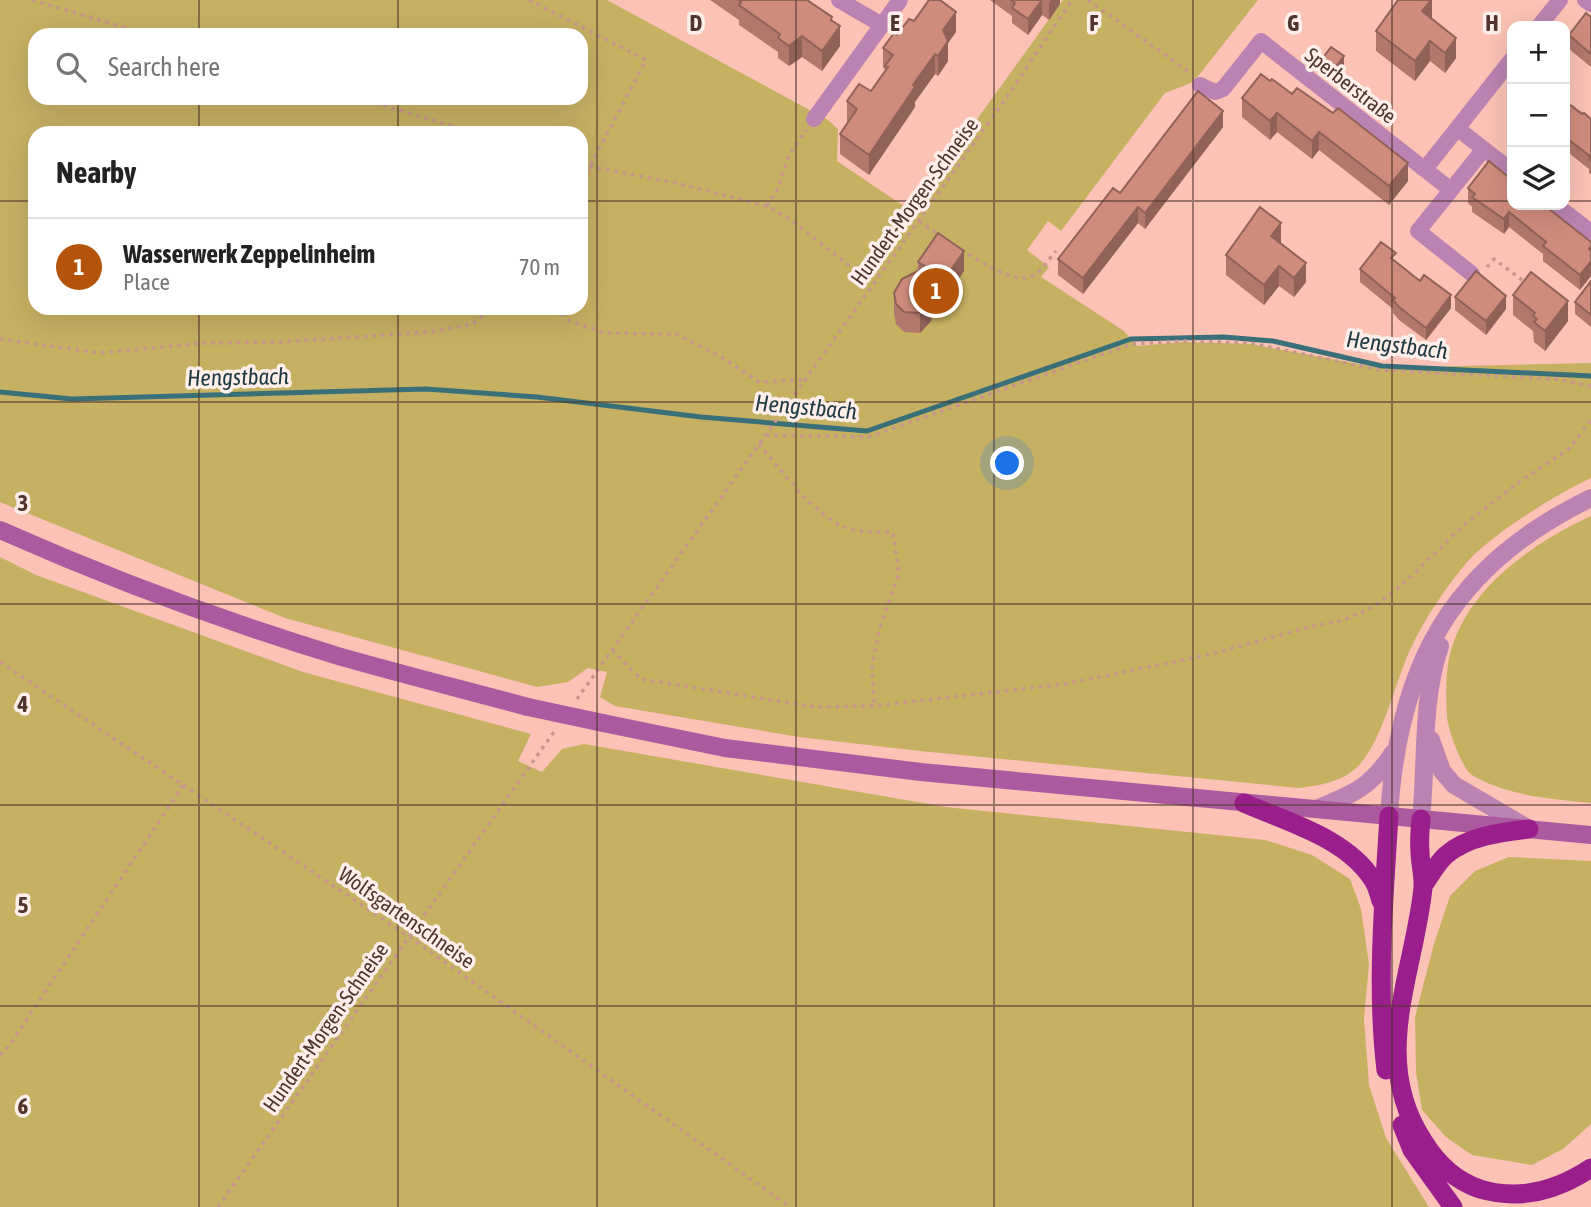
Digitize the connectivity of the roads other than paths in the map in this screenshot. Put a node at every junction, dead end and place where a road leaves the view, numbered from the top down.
1 (839, 0) edge
2 (900, 0) edge
3 (1560, 0) edge
4 (1585, 0) edge
5 (1591, 5) edge
6 (1543, 21) edge
7 (882, 25) junction
8 (1507, 65) edge
9 (1200, 85) road end
10 (814, 119) road end
11 (1458, 129) junction
12 (1484, 149) junction
13 (1507, 167) edge
14 (1425, 169) junction
15 (1451, 190) junction
16 (1562, 210) edge
17 (1591, 232) edge
18 (1472, 274) edge
19 (1591, 498) edge
20 (0, 530) edge
21 (1455, 607) junction
22 (1427, 730) junction
23 (1397, 748) junction
24 (1244, 803) junction
25 (1316, 809) junction
26 (1389, 816) junction
27 (1421, 819) junction
28 (1530, 829) junction
29 (1591, 835) edge
30 (1423, 886) junction
31 (1383, 908) junction
32 (1591, 1168) edge
33 (1453, 1207) edge

1 - 7 street
2 - 7 street
3 - 6 street
4 - 5 street
7 - 10 street
8 - 11 street
9 - 14 street, Sperberstraße
11 - 12 street
11 - 14 street
12 - 13 street
12 - 15 street
14 - 15 street, Sperberstraße
15 - 18 street
16 - 17 street
19 - 21 street
20 - 24 main road, bridge
21 - 22 street
21 - 23 street
22 - 27 street
22 - 28 street
23 - 25 street
23 - 26 street
24 - 25 main road
24 - 31 highway
25 - 26 main road
26 - 27 main road
26 - 31 highway
27 - 28 main road
27 - 30 highway
28 - 29 main road
28 - 30 highway
30 - 32 highway
31 - 33 highway

